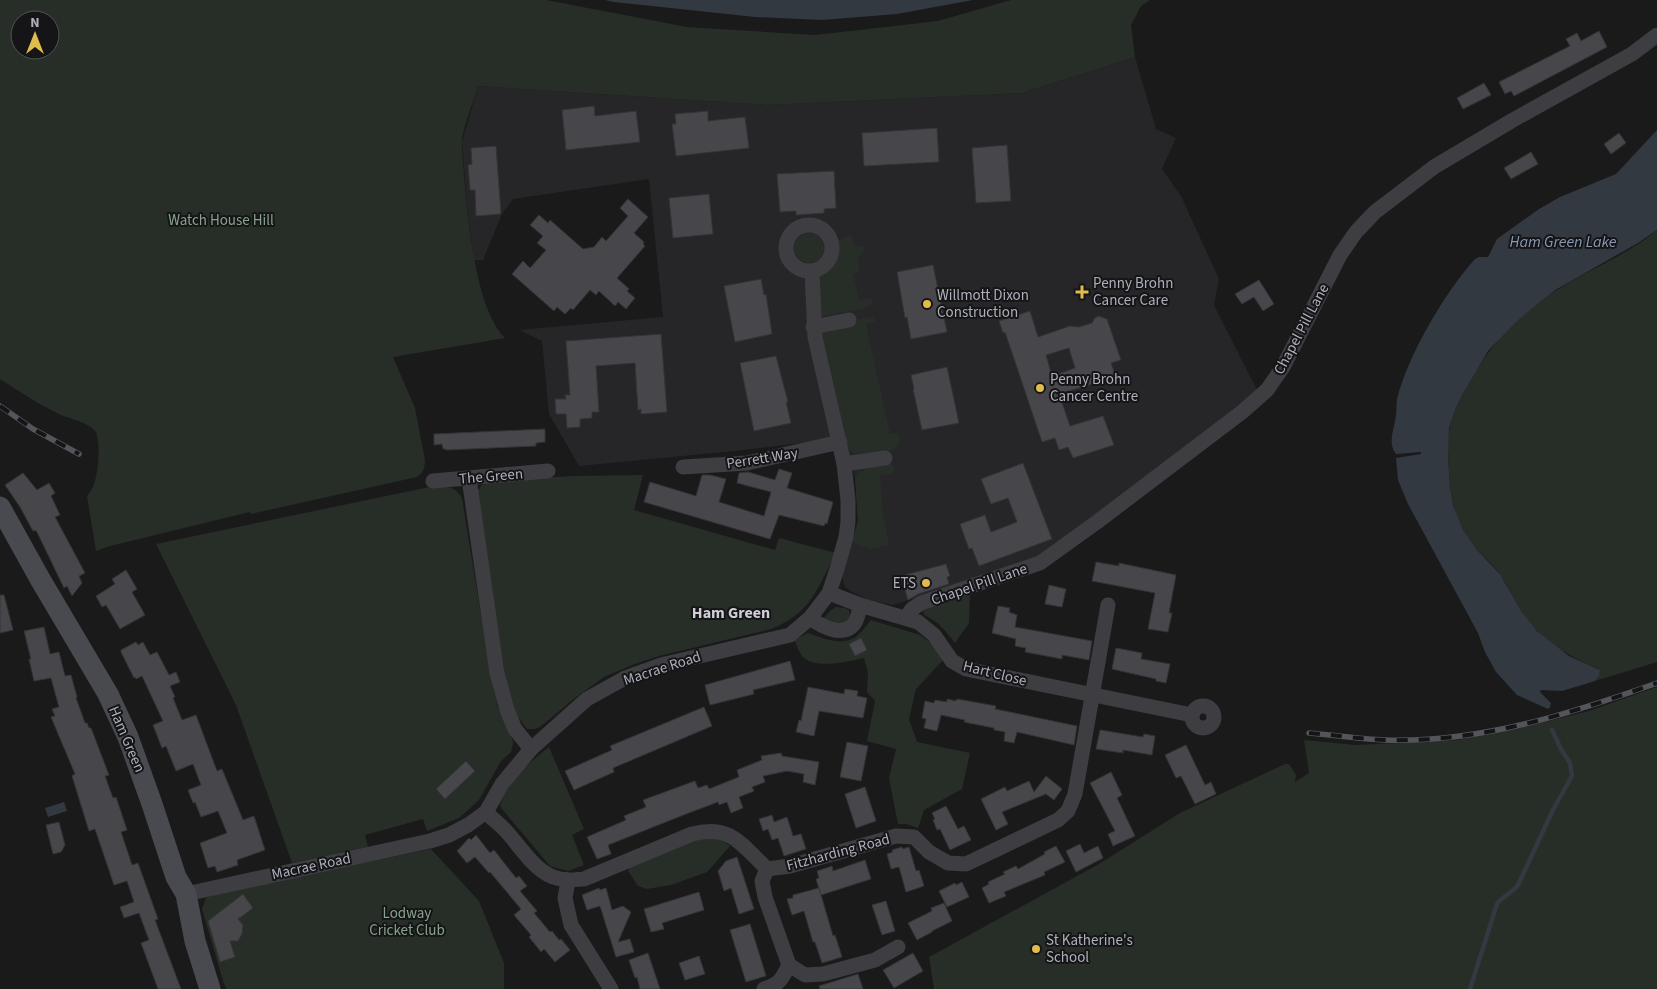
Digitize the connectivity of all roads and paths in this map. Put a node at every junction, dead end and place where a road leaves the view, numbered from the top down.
1 (1657, 35) edge
2 (812, 272) dead end
3 (849, 320) dead end
4 (813, 327) junction
5 (840, 442) junction
6 (885, 458) dead end
7 (844, 464) junction
8 (683, 467) dead end
9 (548, 470) dead end
10 (469, 478) junction
11 (433, 481) dead end
12 (0, 506) edge
13 (829, 593) junction
14 (860, 604) junction
15 (1108, 605) dead end
16 (810, 618) junction
17 (906, 618) junction
18 (1091, 694) junction
19 (1192, 715) dead end
20 (531, 748) junction
21 (486, 812) junction
22 (768, 869) junction
23 (568, 881) junction
24 (186, 894) junction
25 (898, 947) dead end
26 (789, 965) junction
27 (210, 989) edge
28 (611, 989) edge
29 (764, 989) edge

1 - 17 street, Chapel Pill Lane
2 - 4 street, Macrae Road
3 - 4 street
4 - 5 street, Macrae Road
5 - 7 street, Macrae Road
5 - 8 street, Perrett Way
6 - 7 street
7 - 13 street, Macrae Road
9 - 10 street, The Green
10 - 11 street, The Green
10 - 20 street
12 - 24 street, Ham Green
13 - 14 street, Hart Close
13 - 16 street, Macrae Road
14 - 16 street
14 - 17 street, Hart Close
15 - 18 street
16 - 20 street, Macrae Road
17 - 18 street, Hart Close
18 - 19 street, Hart Close
18 - 22 street, Fitzharding Road
20 - 21 street, Macrae Road
21 - 23 street
21 - 24 street, Macrae Road
22 - 23 street, Fitzharding Road
22 - 26 street
23 - 28 street
24 - 27 street, Ham Green
25 - 26 street
26 - 29 street

